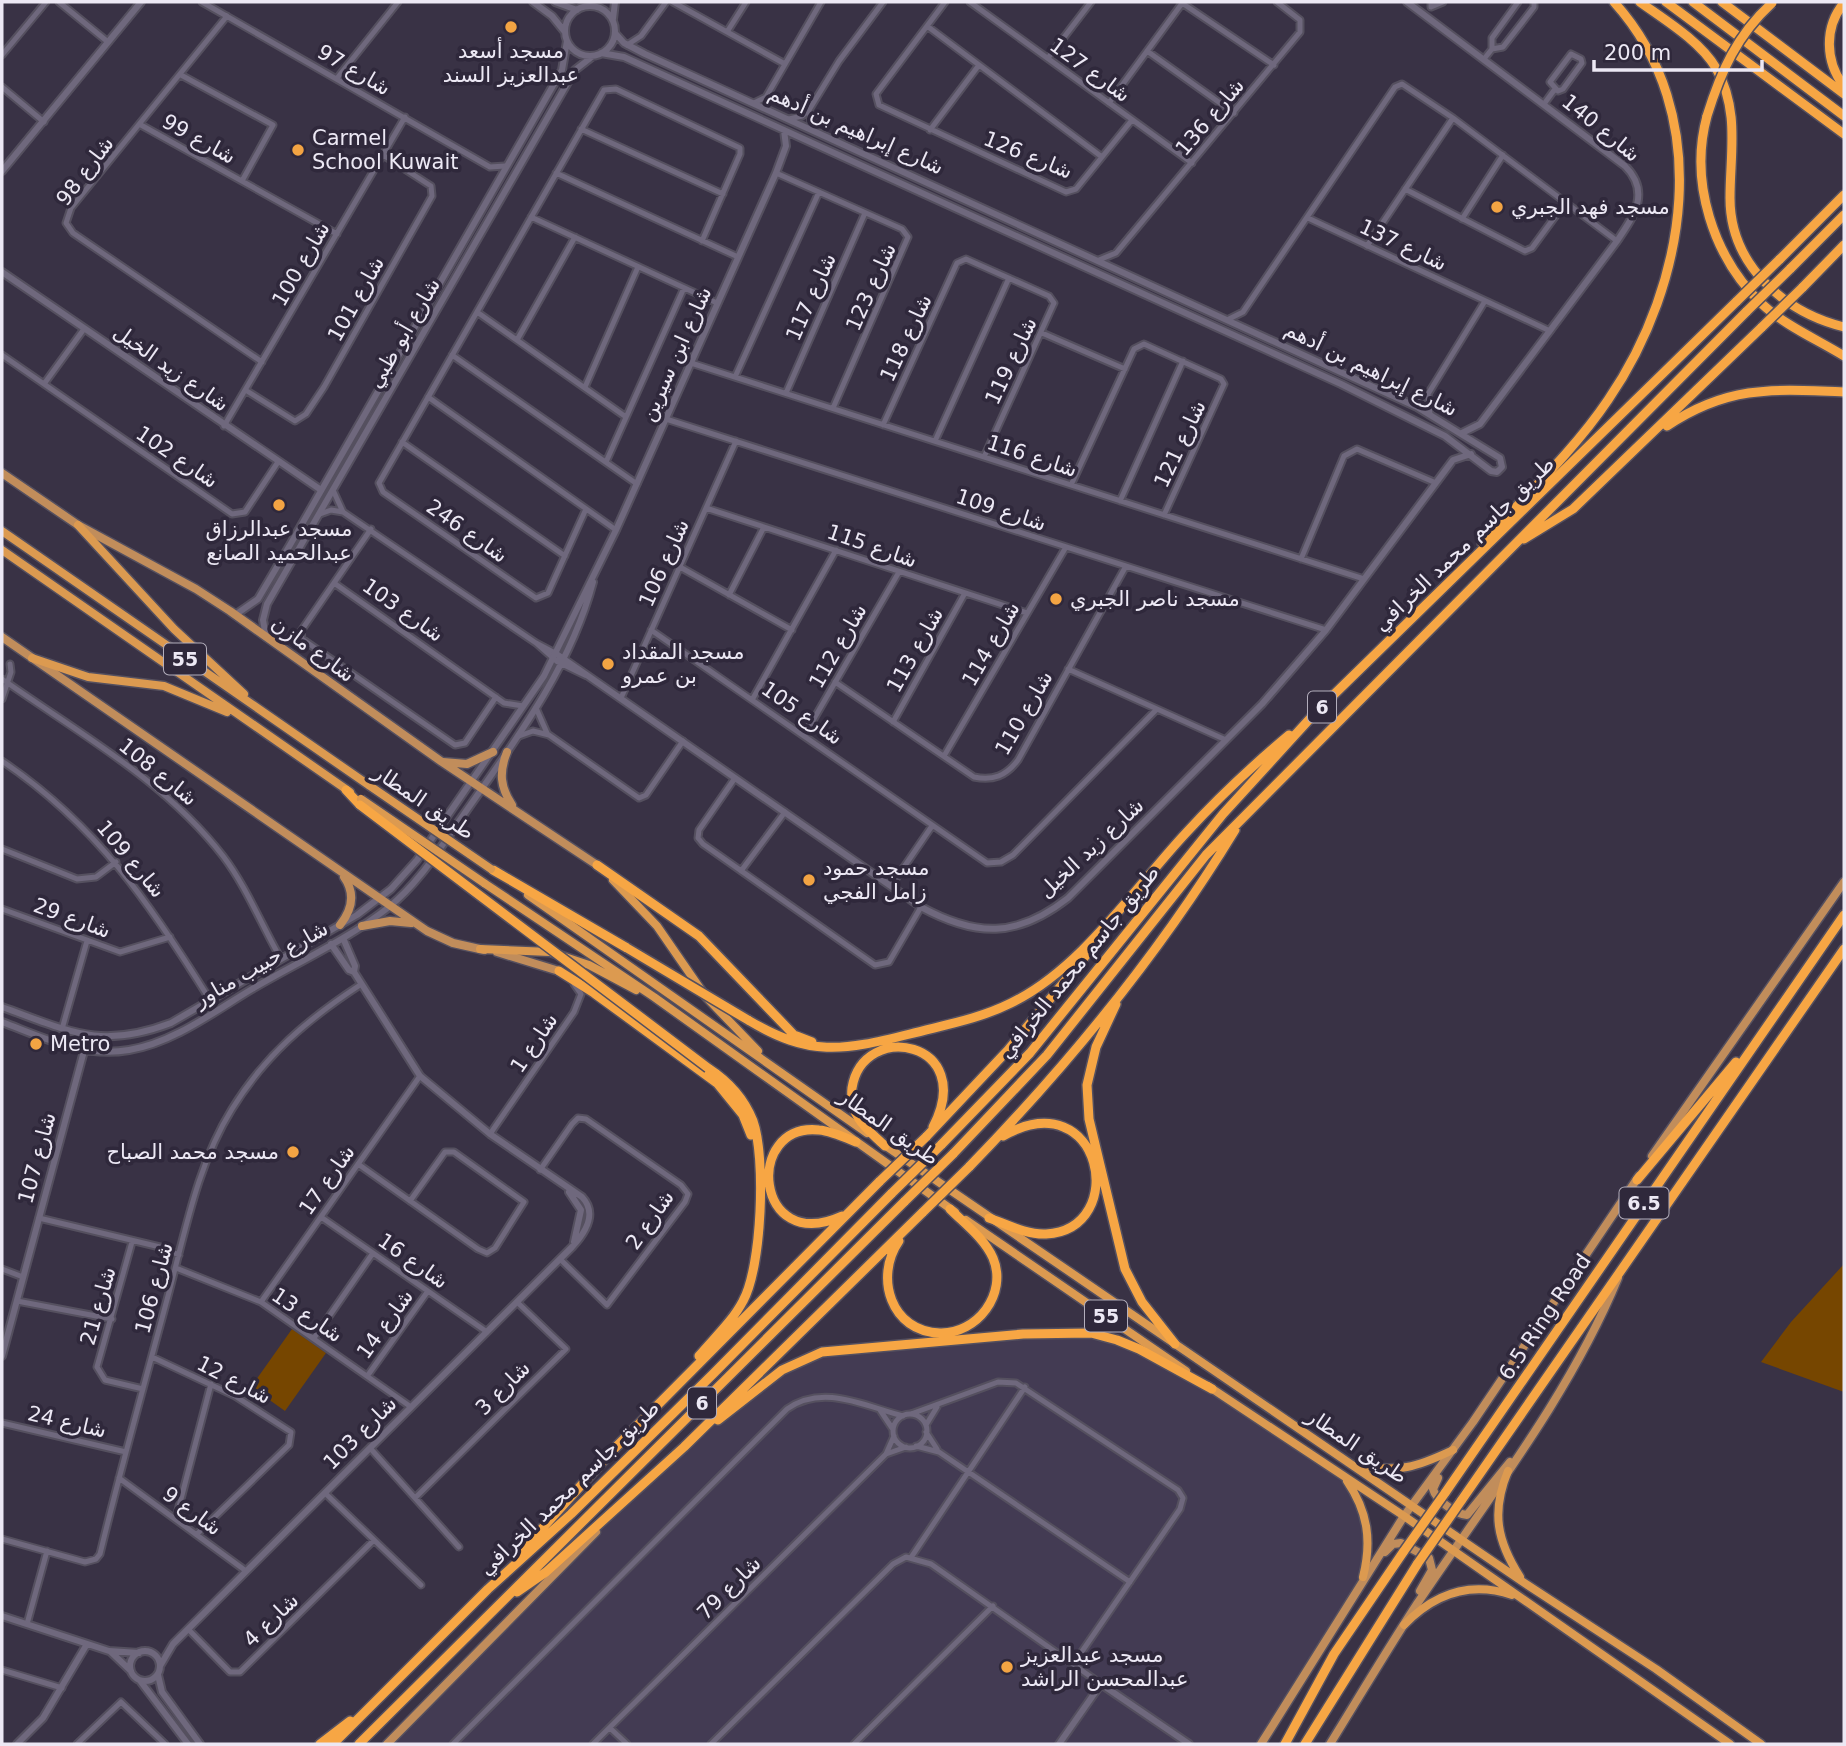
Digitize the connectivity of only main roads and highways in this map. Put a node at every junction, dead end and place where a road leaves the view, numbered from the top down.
1 (1614, 2) edge
2 (1640, 2) edge
3 (1666, 2) edge
4 (1693, 2) edge
5 (1722, 2) edge
6 (1773, 2) edge
7 (1844, 4) edge
8 (1844, 86) edge
9 (1844, 94) edge
10 (1844, 116) edge
11 (1844, 134) edge
12 (1844, 195) edge
13 (1844, 215) edge
14 (1844, 245) edge
15 (1844, 327) edge
16 (1829, 347) junction
17 (1844, 349) edge
18 (1844, 356) edge
19 (1844, 392) edge
20 (1645, 441) junction
21 (2, 472) edge
22 (78, 525) junction
23 (2, 531) edge
24 (1510, 547) junction
25 (2, 550) edge
26 (1423, 606) junction
27 (2, 636) edge
28 (32, 658) junction
29 (1316, 712) junction
30 (275, 721) junction
31 (251, 723) junction
32 (493, 752) road end
33 (507, 752) road end
34 (442, 762) junction
35 (346, 790) joint
36 (360, 802) junction
37 (522, 814) junction
38 (1243, 817) junction
39 (597, 865) junction
40 (334, 869) junction
41 (492, 869) junction
42 (1146, 879) junction
43 (1844, 882) edge
44 (1844, 915) edge
45 (340, 925) road end
46 (418, 925) junction
47 (362, 926) road end
48 (480, 949) junction
49 (1844, 949) edge
50 (559, 971) joint
51 (654, 997) junction
52 (1117, 1000) junction
53 (1762, 1031) junction
54 (845, 1047) junction
55 (778, 1070) junction
56 (927, 1137) junction
57 (856, 1142) junction
58 (990, 1145) junction
59 (885, 1146) junction
60 (760, 1162) junction
61 (1637, 1180) junction
62 (950, 1209) junction
63 (847, 1213) junction
64 (989, 1218) junction
65 (913, 1222) junction
66 (1622, 1269) junction
67 (1175, 1344) junction
68 (674, 1387) junction
69 (1212, 1389) junction
70 (1473, 1422) junction
71 (684, 1447) junction
72 (1452, 1450) junction
73 (1516, 1458) junction
74 (1354, 1465) junction
75 (1508, 1471) junction
76 (1343, 1475) junction
77 (632, 1494) junction
78 (1412, 1504) junction
79 (1404, 1516) junction
80 (1462, 1539) junction
81 (1454, 1551) junction
82 (1363, 1577) junction
83 (1523, 1582) junction
84 (488, 1590) junction
85 (1522, 1599) junction
86 (498, 1605) junction
87 (1344, 1608) junction
88 (1404, 1625) junction
89 (1391, 1646) junction
90 (384, 1693) junction
91 (320, 1744) edge
92 (333, 1744) edge
93 (359, 1744) edge
94 (387, 1744) edge
95 (1261, 1744) edge
96 (1284, 1744) edge
97 (1305, 1744) edge
98 (1330, 1744) edge
99 (1730, 1744) edge
100 (1761, 1744) edge

1 - 26 highway
2 - 15 highway
3 - 11 highway
4 - 10 highway
5 - 9 highway
6 - 16 highway, bridge
7 - 8 highway
12 - 26 highway, طريق جاسم محمد الخرافي / 6, bridge
13 - 24 highway, طريق جاسم محمد الخرافي / 6, bridge
14 - 20 highway, bridge
16 - 17 highway
16 - 18 highway
19 - 20 highway
20 - 24 highway
21 - 22 main road, شارع مازن
22 - 30 highway
22 - 34 main road, شارع مازن
23 - 30 highway, طريق المطار / 55
24 - 38 highway, طريق جاسم محمد الخرافي / 6
25 - 31 highway, طريق المطار / 55
26 - 29 highway, طريق جاسم محمد الخرافي / 6
27 - 28 main road
28 - 31 highway
28 - 40 main road
29 - 42 highway
29 - 84 highway, طريق جاسم محمد الخرافي / 6, bridge
30 - 41 highway, طريق المطار / 55, bridge
31 - 35 highway, طريق المطار / 55
32 - 34 main road
33 - 37 main road
34 - 37 main road, شارع مازن
35 - 36 highway
36 - 51 highway, طريق المطار / 55, bridge
36 - 60 highway, bridge
37 - 39 main road, شارع مازن
38 - 52 highway
38 - 86 highway, طريق جاسم محمد الخرافي / 6, bridge
39 - 54 highway
39 - 55 highway
40 - 45 main road
40 - 46 main road
41 - 54 highway, bridge
41 - 55 highway, طريق المطار / 55
42 - 54 highway
42 - 56 highway
43 - 61 main road
44 - 53 highway, 6.5 Ring Road / 6.5
46 - 47 main road
46 - 48 main road
48 - 50 main road
48 - 51 highway
49 - 66 highway, 6.5 Ring Road / 6.5
50 - 60 highway
51 - 57 highway, طريق المطار / 55
52 - 58 highway
52 - 67 highway
53 - 61 highway
53 - 96 highway, 6.5 Ring Road / 6.5, bridge
55 - 59 highway, طريق المطار / 55
56 - 59 highway
56 - 63 highway, bridge
57 - 62 highway, طريق المطار / 55
57 - 63 highway
58 - 64 highway
58 - 65 highway, bridge
59 - 64 highway, طريق المطار / 55
60 - 68 highway
61 - 70 main road
62 - 65 highway
62 - 69 highway, طريق المطار / 55
63 - 68 highway
64 - 67 highway, طريق المطار / 55
65 - 71 highway
66 - 73 main road
66 - 97 highway, 6.5 Ring Road / 6.5, bridge
67 - 74 highway, طريق المطار / 55
68 - 84 highway
69 - 71 highway
69 - 76 highway, طريق المطار / 55
70 - 72 main road
70 - 73 main road
71 - 77 highway
72 - 74 highway
72 - 78 main road
73 - 75 main road
74 - 78 highway, طريق المطار / 55
75 - 80 main road
75 - 83 highway
76 - 79 highway, طريق المطار / 55
76 - 82 highway
77 - 86 highway
77 - 94 main road
78 - 79 main road
78 - 80 highway, طريق المطار / 55
79 - 81 highway, طريق المطار / 55
79 - 82 main road
80 - 81 main road
80 - 83 highway, طريق المطار / 55
81 - 85 highway, طريق المطار / 55
81 - 88 main road
82 - 87 main road
83 - 100 highway, طريق المطار / 55
84 - 90 highway, طريق جاسم محمد الخرافي / 6
85 - 88 highway
85 - 99 highway, طريق المطار / 55
86 - 93 highway, طريق جاسم محمد الخرافي / 6
87 - 89 main road
87 - 95 main road
88 - 89 main road
89 - 98 main road
90 - 91 highway
90 - 92 highway, طريق جاسم محمد الخرافي / 6

